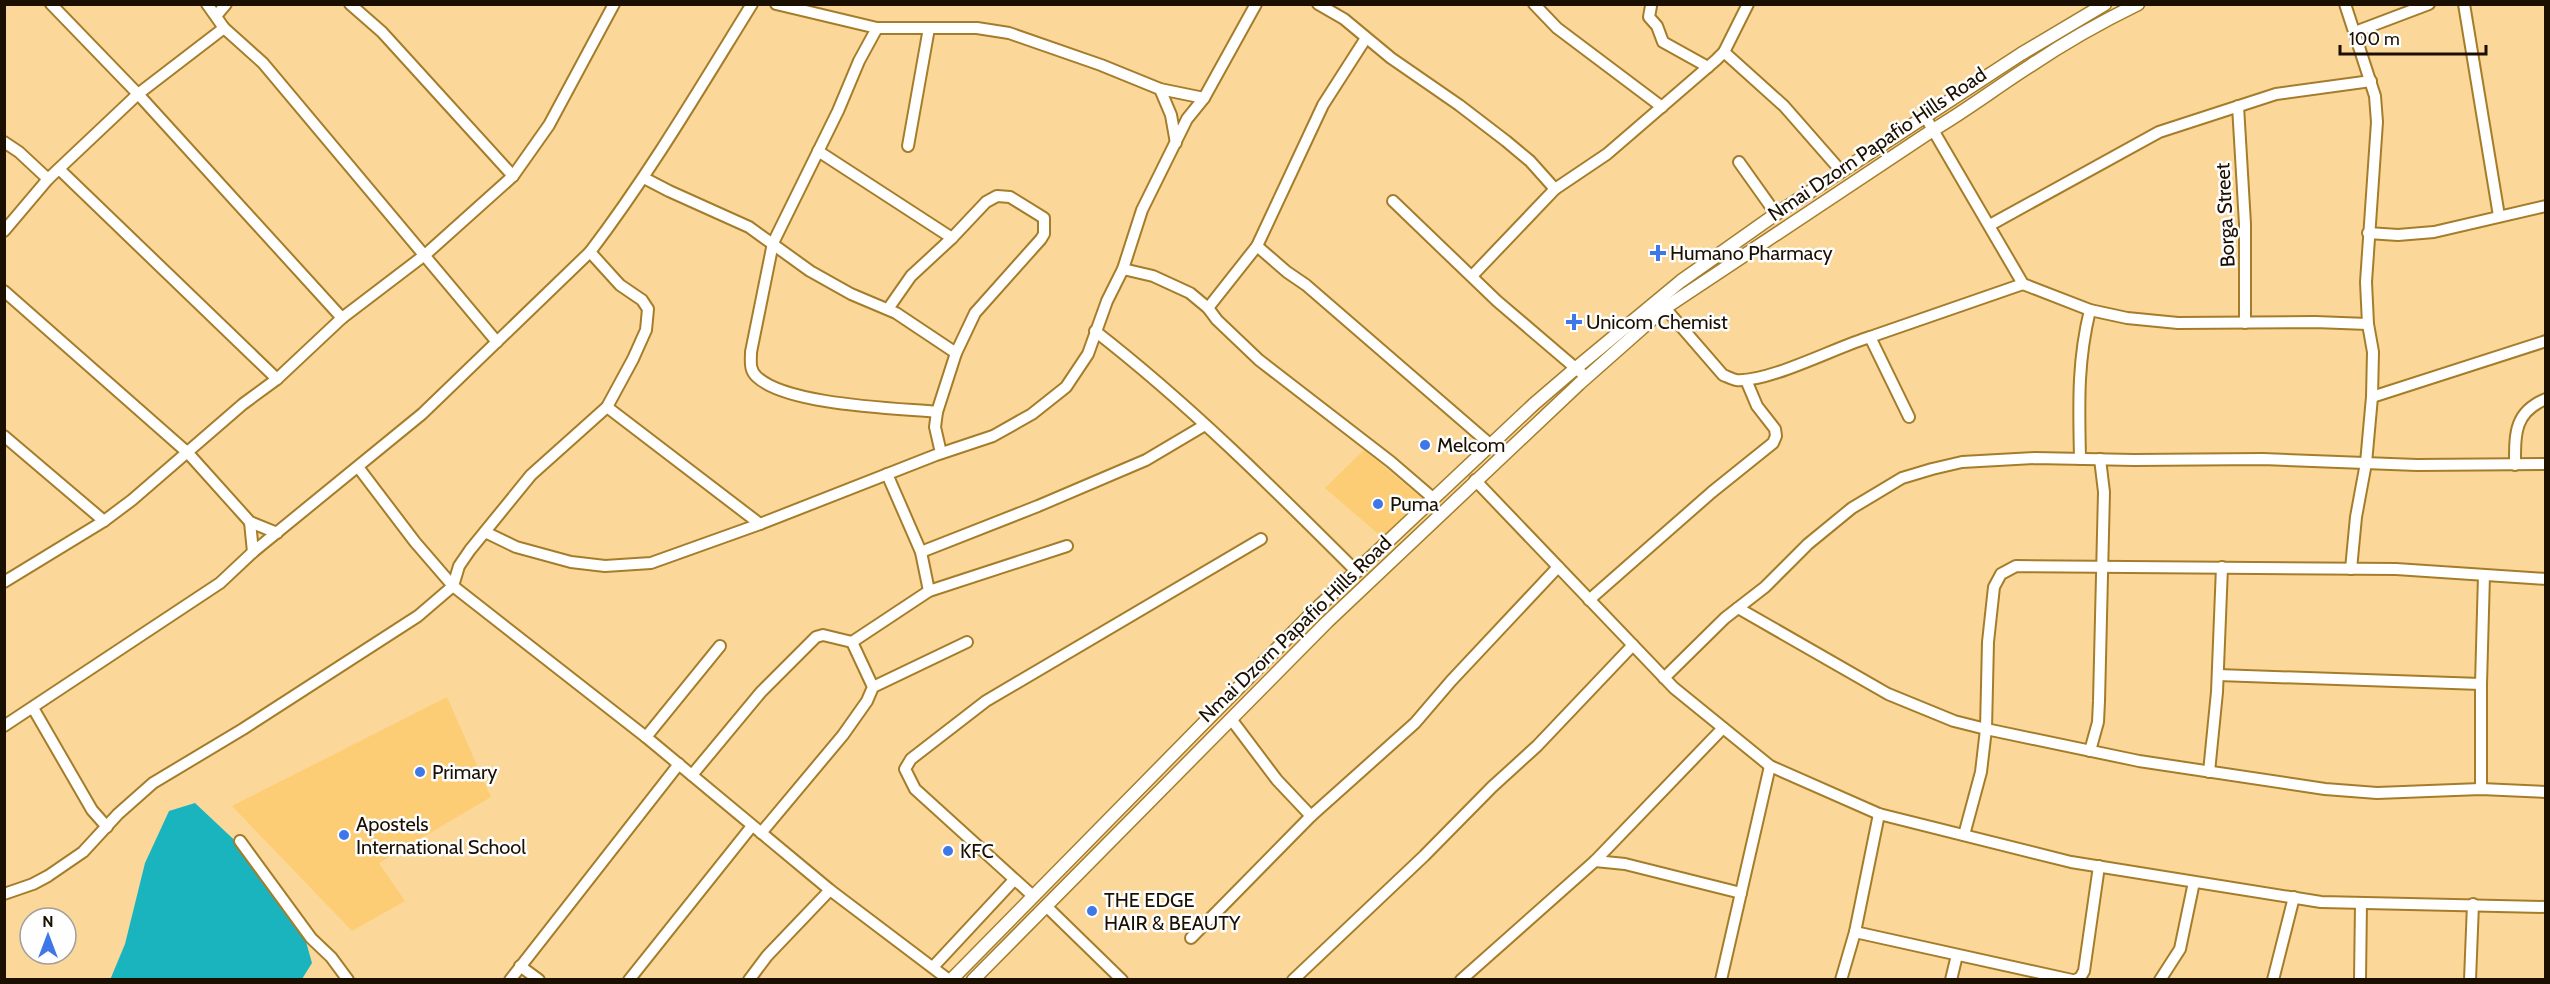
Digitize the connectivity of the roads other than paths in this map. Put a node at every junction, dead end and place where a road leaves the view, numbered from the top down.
1 (51, 4) edge
2 (207, 4) edge
3 (226, 4) edge
4 (350, 4) edge
5 (614, 4) edge
6 (752, 4) edge
7 (776, 4) edge
8 (1256, 4) edge
9 (1318, 4) edge
10 (1533, 4) edge
11 (1748, 4) edge
12 (2105, 4) edge
13 (2138, 4) edge
14 (2345, 4) edge
15 (2429, 4) edge
16 (2464, 4) edge
17 (1651, 6) dead end
18 (216, 16) junction
19 (224, 28) junction
20 (878, 28) junction
21 (930, 28) junction
22 (2355, 32) junction
23 (1366, 38) junction
24 (1724, 52) junction
25 (1708, 67) junction
26 (2371, 81) junction
27 (1160, 89) junction
28 (138, 94) junction
29 (1204, 98) junction
30 (2238, 106) junction
31 (1662, 107) junction
32 (1926, 118) junction
33 (1933, 129) junction
34 (4, 142) edge
35 (1176, 144) junction
36 (908, 146) dead end
37 (818, 151) junction
38 (1739, 162) dead end
39 (59, 169) junction
40 (1841, 171) junction
41 (513, 176) junction
42 (644, 178) junction
43 (48, 179) junction
44 (1555, 189) junction
45 (1394, 201) dead end
46 (2546, 206) edge
47 (1776, 214) junction
48 (2499, 216) junction
49 (1990, 225) junction
50 (4, 231) edge
51 (2368, 233) junction
52 (952, 238) junction
53 (773, 243) junction
54 (1257, 246) junction
55 (590, 252) junction
56 (426, 254) junction
57 (1123, 269) junction
58 (1472, 276) junction
59 (2023, 284) junction
60 (4, 291) edge
61 (1208, 308) junction
62 (888, 309) junction
63 (1665, 309) junction
64 (2090, 310) junction
65 (342, 318) junction
66 (2245, 323) junction
67 (2368, 324) junction
68 (1095, 331) junction
69 (1870, 338) junction
70 (2546, 341) edge
71 (497, 342) junction
72 (956, 353) junction
73 (1576, 368) junction
74 (1586, 377) junction
75 (277, 379) junction
76 (1746, 380) junction
77 (2372, 397) junction
78 (2546, 399) edge
79 (606, 407) junction
80 (937, 412) junction
81 (1909, 417) dead end
82 (1205, 425) junction
83 (4, 436) edge
84 (1491, 445) junction
85 (188, 453) junction
86 (941, 453) junction
87 (2080, 459) junction
88 (2100, 459) junction
89 (2366, 463) junction
90 (2546, 464) edge
91 (2515, 465) junction
92 (358, 467) junction
93 (887, 474) junction
94 (1475, 480) junction
95 (1434, 499) junction
96 (104, 521) junction
97 (250, 522) junction
98 (760, 524) junction
99 (485, 532) junction
100 (277, 533) junction
101 (1261, 539) dead end
102 (1067, 546) dead end
103 (253, 552) junction
104 (921, 552) junction
105 (2103, 566) junction
106 (1558, 567) junction
107 (2222, 567) junction
108 (2351, 570) junction
109 (1357, 572) junction
110 (2484, 575) junction
111 (2546, 579) edge
112 (4, 582) edge
113 (453, 586) junction
114 (929, 591) junction
115 (1589, 600) junction
116 (1738, 608) junction
117 (852, 642) junction
118 (967, 642) dead end
119 (1633, 645) junction
120 (720, 646) dead end
121 (2218, 675) junction
122 (1664, 678) junction
123 (2481, 684) junction
124 (873, 687) junction
125 (33, 708) junction
126 (1231, 719) junction
127 (4, 726) edge
128 (1723, 728) junction
129 (1986, 729) junction
130 (646, 737) junction
131 (2090, 751) junction
132 (679, 764) junction
133 (1770, 766) junction
134 (2209, 772) junction
135 (692, 775) junction
136 (2481, 789) junction
137 (2546, 792) edge
138 (1879, 814) junction
139 (1311, 816) junction
140 (107, 827) junction
141 (757, 829) junction
142 (1965, 835) junction
143 (240, 841) dead end
144 (1595, 861) junction
145 (2099, 866) junction
146 (1014, 880) junction
147 (2194, 882) junction
148 (830, 890) junction
149 (1741, 892) junction
150 (4, 894) edge
151 (1033, 896) junction
152 (2294, 897) junction
153 (2361, 903) junction
154 (2473, 904) junction
155 (1046, 906) junction
156 (2546, 907) edge
157 (1855, 932) junction
158 (1191, 938) dead end
159 (1957, 955) junction
160 (520, 966) junction
161 (933, 967) junction
162 (348, 980) edge
163 (510, 980) edge
164 (539, 980) edge
165 (629, 980) edge
166 (749, 980) edge
167 (950, 980) edge
168 (973, 980) edge
169 (1122, 980) edge
170 (1293, 980) edge
171 (1461, 980) edge
172 (1721, 980) edge
173 (1842, 980) edge
174 (1951, 980) edge
175 (2074, 980) edge
176 (2160, 980) edge
177 (2273, 980) edge
178 (2360, 980) edge
179 (2470, 980) edge

1 - 28 street
2 - 18 street
3 - 18 street
4 - 41 street
5 - 41 street
6 - 42 street
7 - 20 street
8 - 29 street
9 - 23 street
10 - 31 street
11 - 24 street
12 - 32 street, Nmai Dzorn Papafio Hills Road
13 - 33 street, Nmai Dzorn Papafio Hills Road
14 - 22 street
15 - 22 street
16 - 48 street
17 - 25 street
18 - 19 street
19 - 28 street
19 - 56 street
20 - 21 street
20 - 37 street
21 - 27 street
21 - 36 street
22 - 26 street
23 - 44 street
23 - 54 street
24 - 25 street
24 - 40 street
25 - 31 street
26 - 30 street
26 - 51 street
27 - 29 street
27 - 35 street
28 - 39 street
28 - 65 street
29 - 35 street
30 - 49 street
30 - 66 street, Borga Street
31 - 44 street
32 - 33 street
32 - 40 street, Nmai Dzorn Papafio Hills Road
33 - 49 street
33 - 63 street, Nmai Dzorn Papafio Hills Road
34 - 43 street
35 - 57 street
37 - 52 street
37 - 53 street
38 - 47 street
39 - 43 street
39 - 75 street
40 - 47 street, Nmai Dzorn Papafio Hills Road
41 - 56 street
42 - 53 street
42 - 55 street
43 - 50 street
44 - 58 street
45 - 58 street
46 - 48 street
47 - 73 street, Nmai Dzorn Papafio Hills Road
48 - 51 street
49 - 59 street
51 - 67 street
52 - 62 street
52 - 72 street
53 - 62 street
53 - 80 street
54 - 61 street
54 - 84 street
55 - 71 street
55 - 79 street
56 - 65 street
56 - 71 street
57 - 61 street
57 - 68 street
58 - 73 street
59 - 64 street
59 - 69 street
60 - 85 street
61 - 95 street
62 - 72 street
63 - 74 street, Nmai Dzorn Papafio Hills Road
63 - 76 street
64 - 66 street
64 - 87 street
65 - 75 street
66 - 67 street
67 - 77 street
68 - 82 street
68 - 86 street
69 - 76 street
69 - 81 street
70 - 77 street
71 - 92 street
72 - 80 street
73 - 74 street
73 - 84 street, Nmai Dzorn Papafio Hills Road
74 - 94 street, Nmai Dzorn Papafio Hills Road
75 - 85 street
76 - 115 street
77 - 89 street
78 - 91 street
79 - 98 street
79 - 99 street
80 - 86 street
82 - 104 street
82 - 109 street
83 - 96 street
84 - 95 street, Nmai Dzorn Papafio Hills Road
85 - 96 street
85 - 97 street
86 - 93 street
87 - 88 street
87 - 116 street
88 - 89 street
88 - 105 street
89 - 91 street
89 - 108 street
90 - 91 street
92 - 100 street
92 - 113 street
93 - 98 street
93 - 104 street
94 - 106 street
94 - 126 street, Nmai Dzorn Papafio Hills Road
95 - 109 street, Nmai Dzorn Papafio Hills Road
96 - 112 street
97 - 100 street
97 - 103 street
98 - 99 street
99 - 113 street
100 - 103 street
101 - 146 street
102 - 114 street
103 - 125 street
104 - 114 street
105 - 107 street
105 - 129 street
105 - 131 street
106 - 115 street
106 - 139 street
107 - 108 street
107 - 121 street
108 - 110 street
109 - 151 street, Nmai Dzorn Papafio Hills Road
110 - 111 street
110 - 123 street
113 - 130 street
113 - 140 street
114 - 117 street
115 - 119 street
116 - 122 street
116 - 129 street
117 - 124 street
117 - 135 street
118 - 124 street
119 - 122 street
119 - 170 street
120 - 130 street
121 - 123 street
121 - 134 street
122 - 128 street
123 - 136 street
124 - 141 street
125 - 127 street
125 - 140 street
126 - 139 street
126 - 155 street, Nmai Dzorn Papafio Hills Road
128 - 133 street
128 - 144 street
129 - 131 street
129 - 142 street
130 - 132 street
131 - 134 street
132 - 135 street
132 - 160 street
133 - 138 street
133 - 149 street
134 - 136 street
135 - 141 street
136 - 137 street
138 - 142 street
138 - 157 street
139 - 158 street
140 - 150 street
141 - 148 street
141 - 165 street
142 - 145 street
143 - 162 street
144 - 149 street
144 - 171 street
145 - 147 street
145 - 175 street
146 - 151 street
146 - 161 street
147 - 152 street
147 - 176 street
148 - 161 street
148 - 166 street
149 - 172 street
151 - 167 street, Nmai Dzorn Papafio Hills Road
152 - 153 street
152 - 177 street
153 - 154 street
153 - 178 street
154 - 156 street
154 - 179 street
155 - 168 street, Nmai Dzorn Papafio Hills Road
155 - 169 street
157 - 159 street
157 - 173 street
159 - 174 street
159 - 175 street
160 - 163 street
160 - 164 street
161 - 167 street

